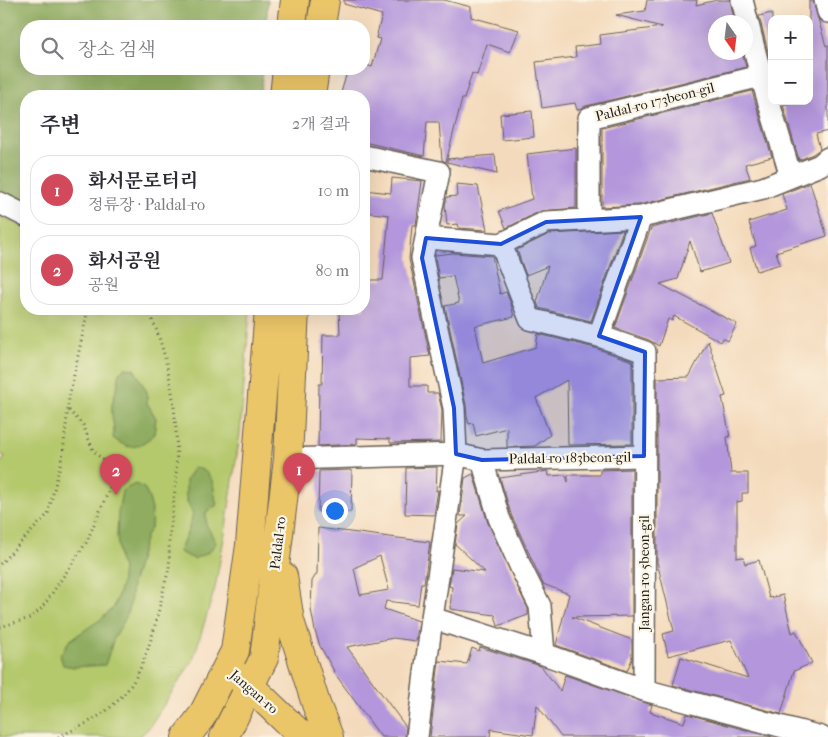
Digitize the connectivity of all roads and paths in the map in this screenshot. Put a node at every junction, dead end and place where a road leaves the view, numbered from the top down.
1 (295, 0) edge
2 (325, 0) edge
3 (742, 0) edge
4 (824, 0) edge
5 (828, 12) edge
6 (293, 20) edge
7 (322, 20) edge
8 (314, 75) edge
9 (761, 76) junction
10 (312, 90) edge
11 (370, 157) edge
12 (828, 158) edge
13 (790, 178) junction
14 (0, 203) edge
15 (20, 213) edge
16 (641, 217) junction
17 (589, 219) junction
18 (426, 238) junction
19 (501, 244) junction
20 (87, 315) edge
21 (150, 315) edge
22 (267, 315) edge
23 (295, 315) edge
24 (599, 336) junction
25 (68, 409) junction
26 (456, 454) junction
27 (644, 456) junction
28 (288, 459) junction
29 (482, 460) junction
30 (278, 541) junction
31 (0, 564) edge
32 (432, 618) junction
33 (0, 627) edge
34 (544, 654) junction
35 (227, 669) junction
36 (250, 686) junction
37 (644, 690) junction
38 (58, 737) edge
39 (186, 737) edge
40 (224, 737) edge
41 (303, 737) edge
42 (329, 737) edge
43 (417, 737) edge
44 (821, 737) edge

1 - 6 main road
2 - 7 main road
3 - 9 street
4 - 5 street
8 - 10 main road
9 - 13 street
9 - 17 street, Paldal-ro 173beon-gil
11 - 18 street
12 - 13 street
13 - 16 street
14 - 15 street
16 - 17 street
16 - 24 street
17 - 19 street
18 - 19 street
18 - 26 street
19 - 24 street
20 - 25 path
21 - 38 path
22 - 35 main road
23 - 28 main road, Paldal-ro
24 - 27 street, Paldal-ro 183beon-gil
25 - 31 path
25 - 33 path
26 - 28 street, Paldal-ro 183beon-gil
26 - 29 street, Paldal-ro 183beon-gil
26 - 32 street
27 - 29 street, Paldal-ro 183beon-gil
27 - 37 street, Jangan-ro 5beon-gil
28 - 30 main road, Paldal-ro
29 - 34 street
30 - 36 main road, Paldal-ro
30 - 42 main road
32 - 34 street
32 - 43 street
34 - 37 street
35 - 36 main road, Jangan-ro
35 - 39 main road
36 - 40 main road, Paldal-ro
36 - 41 main road, Jangan-ro
37 - 44 street

